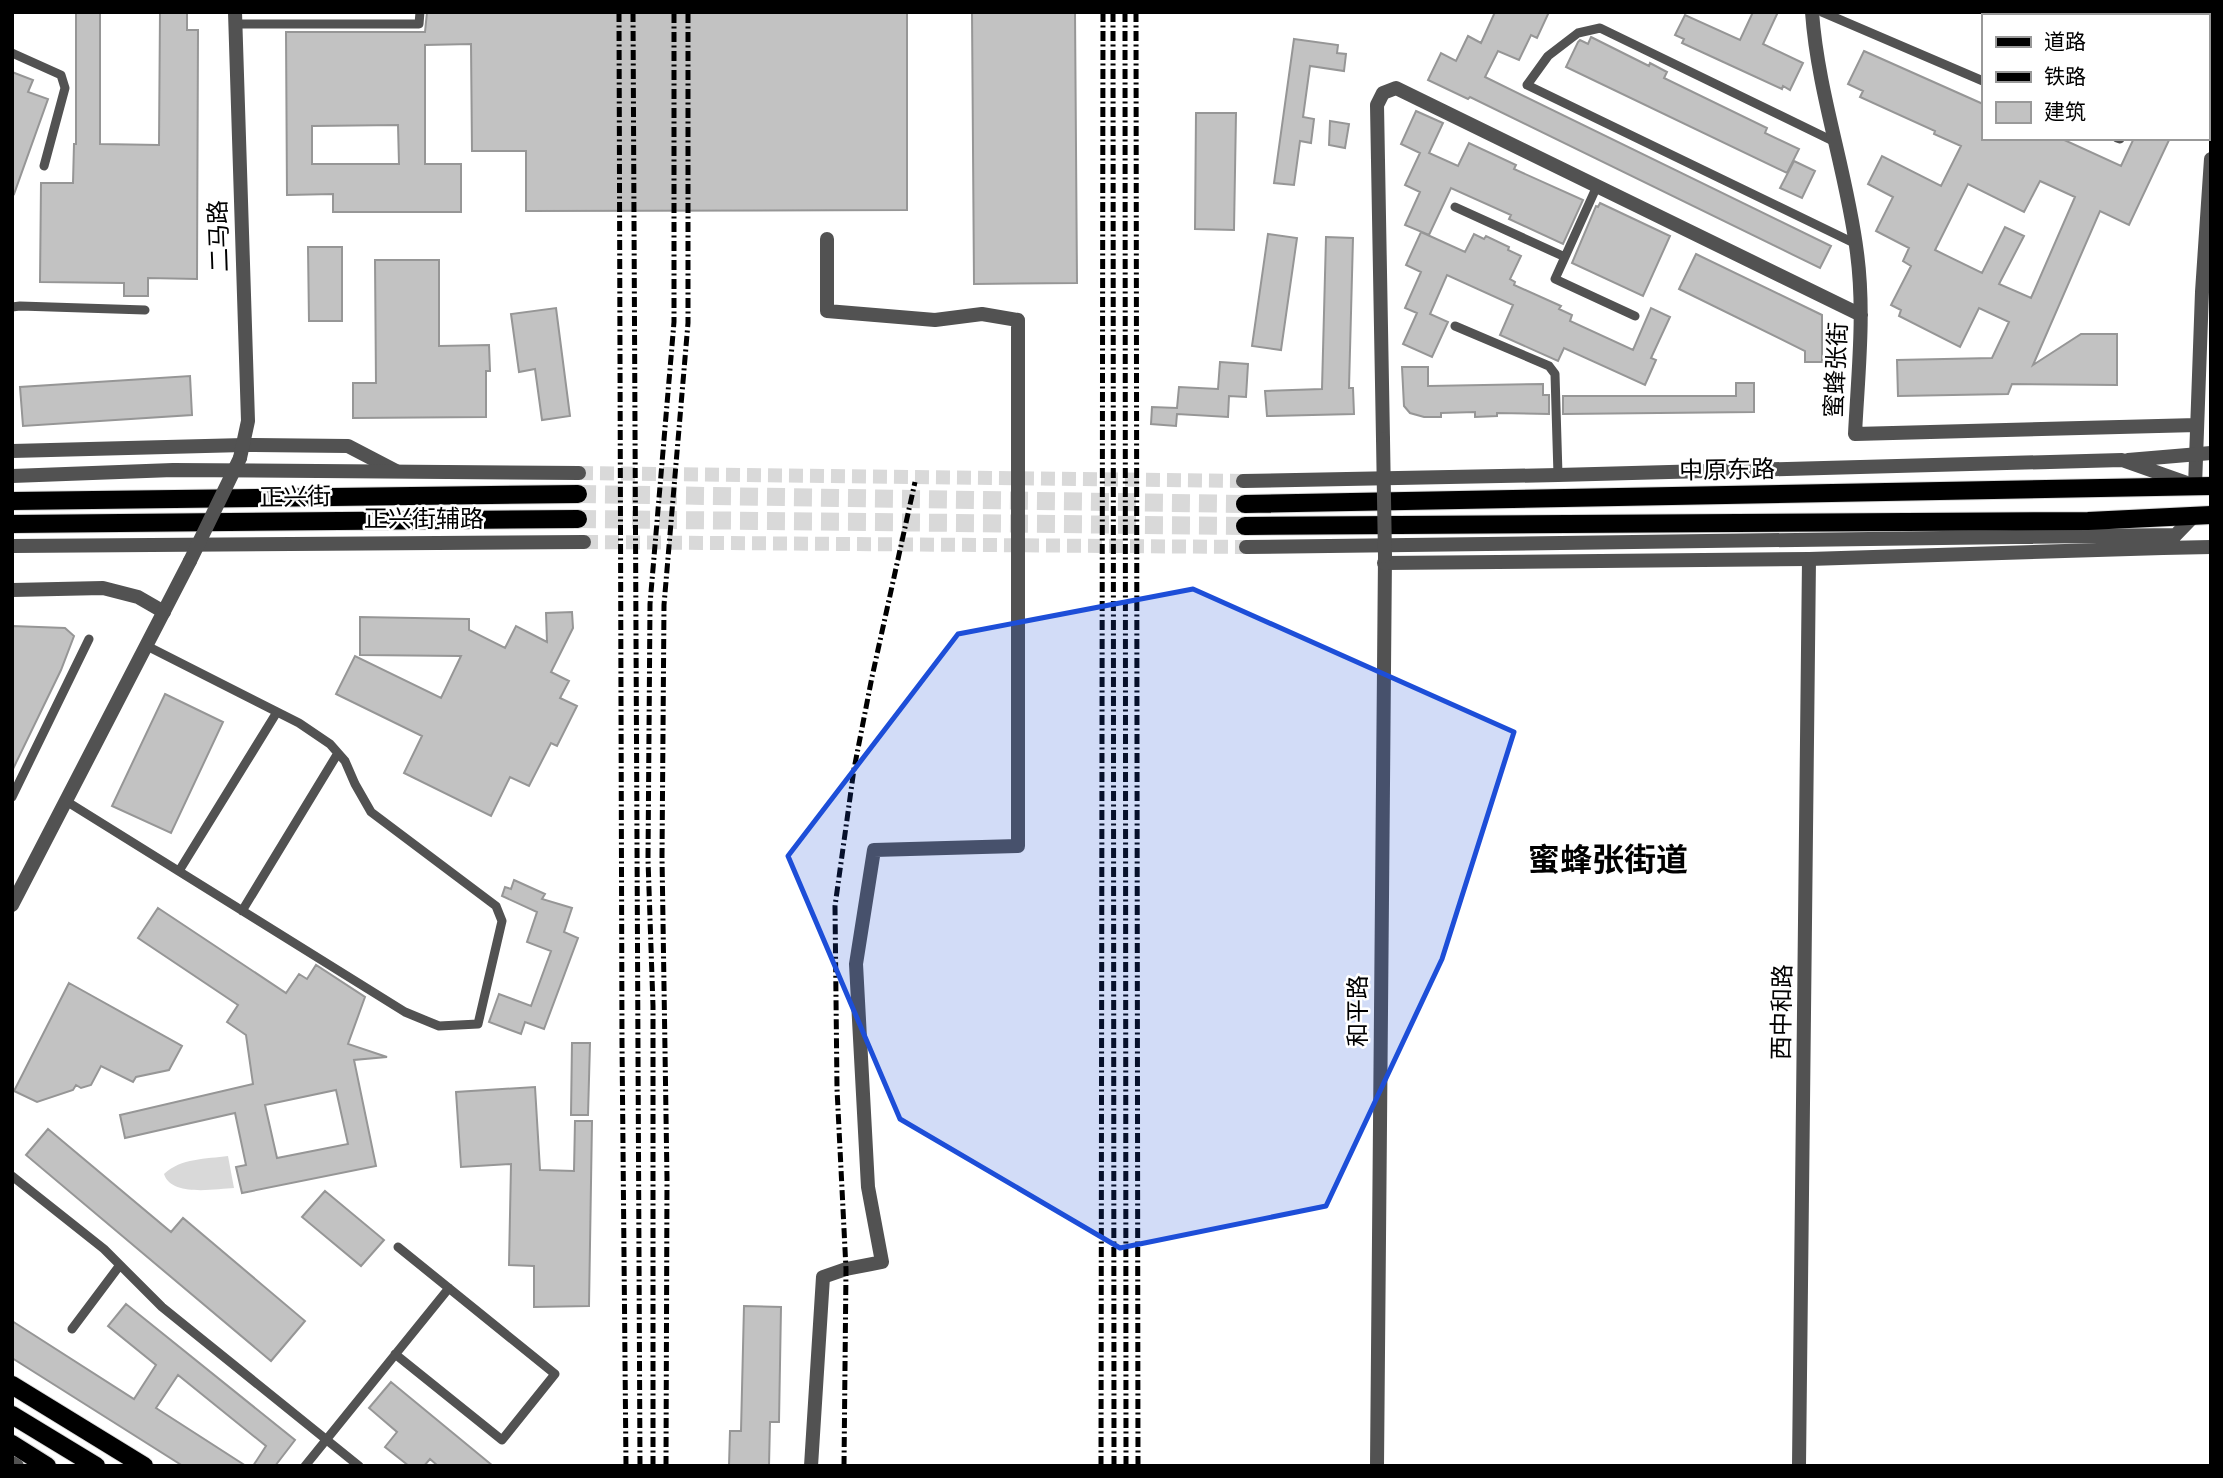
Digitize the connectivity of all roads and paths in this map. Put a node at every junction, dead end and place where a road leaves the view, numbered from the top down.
1 (420, 12) edge
2 (1812, 12) edge
3 (1822, 12) edge
4 (235, 18) edge
5 (12, 52) edge
6 (1982, 81) edge
7 (1835, 142) junction
8 (2211, 159) edge
9 (44, 166) dead end
10 (1597, 186) junction
11 (1455, 207) dead end
12 (827, 239) dead end
13 (1856, 244) junction
14 (1565, 257) junction
15 (12, 307) edge
16 (145, 310) dead end
17 (1861, 315) junction
18 (1635, 316) dead end
19 (1455, 326) dead end
20 (2197, 425) junction
21 (12, 451) edge
22 (242, 452) junction
23 (2203, 453) edge
24 (2122, 460) junction
25 (396, 471) junction
26 (579, 473) tunnel mouth
27 (1558, 475) junction
28 (12, 476) edge
29 (1242, 481) tunnel mouth
30 (2203, 486) edge
31 (578, 494) tunnel mouth
32 (12, 501) edge
33 (1245, 504) tunnel mouth
34 (2203, 515) edge
35 (578, 519) tunnel mouth
36 (12, 524) edge
37 (1245, 526) tunnel mouth
38 (2175, 536) junction
39 (584, 542) tunnel mouth
40 (12, 546) edge
41 (1246, 547) tunnel mouth
42 (2211, 547) edge
43 (2163, 548) junction
44 (1809, 559) junction
45 (1385, 560) junction
46 (12, 590) edge
47 (164, 612) junction
48 (89, 639) dead end
49 (146, 646) junction
50 (276, 712) junction
51 (338, 754) junction
52 (12, 797) edge
53 (66, 801) junction
54 (179, 871) junction
55 (12, 905) edge
56 (243, 911) junction
57 (12, 1176) edge
58 (398, 1247) dead end
59 (120, 1265) junction
60 (449, 1288) junction
61 (72, 1329) dead end
62 (395, 1354) junction
63 (12, 1385) edge
64 (12, 1415) edge
65 (326, 1439) junction
66 (12, 1444) edge
67 (12, 1463) edge
68 (17, 1466) edge
69 (47, 1466) edge
70 (96, 1466) edge
71 (144, 1466) edge
72 (305, 1466) edge
73 (359, 1466) edge
74 (811, 1466) edge
75 (1377, 1466) edge
76 (1799, 1466) edge

1 - 4 lane
2 - 7 street, 蜜蜂张街
3 - 6 lane
4 - 22 street, 二马路
5 - 9 lane
7 - 13 street, 蜜蜂张街
7 - 13 lane
8 - 20 street
10 - 14 lane
10 - 17 street, 和平路
10 - 45 street, 和平路, bridge
11 - 14 lane
12 - 74 street
13 - 17 street, 蜜蜂张街
14 - 18 lane
15 - 16 lane
17 - 20 street, 蜜蜂张街
19 - 27 lane
20 - 23 street
21 - 22 street, 正兴街辅路
22 - 25 street, 正兴街辅路
22 - 47 street, 二马路, bridge
23 - 24 street
23 - 30 street
24 - 27 street
24 - 30 street
25 - 26 street, 正兴街辅路
25 - 28 street, 正兴街辅路
27 - 29 street
30 - 33 main road, 中原东路
31 - 32 main road, 正兴街
34 - 37 main road
34 - 38 street
35 - 36 main road, 正兴街
38 - 41 street
38 - 43 street
39 - 40 street, 正兴街辅路
42 - 43 street
43 - 44 street
44 - 45 street
44 - 76 street, 西中和路
45 - 75 street, 和平路
46 - 47 street
47 - 49 street
48 - 52 lane
49 - 50 lane
49 - 53 street
50 - 51 lane
50 - 54 lane
51 - 56 lane
51 - 56 lane
53 - 54 lane
53 - 55 street
54 - 56 lane
57 - 59 lane
58 - 60 lane
59 - 61 lane
59 - 65 lane
60 - 62 lane
60 - 62 lane
62 - 65 lane
63 - 71 main road
64 - 70 main road
65 - 72 lane
65 - 73 lane
66 - 69 main road
67 - 68 street

